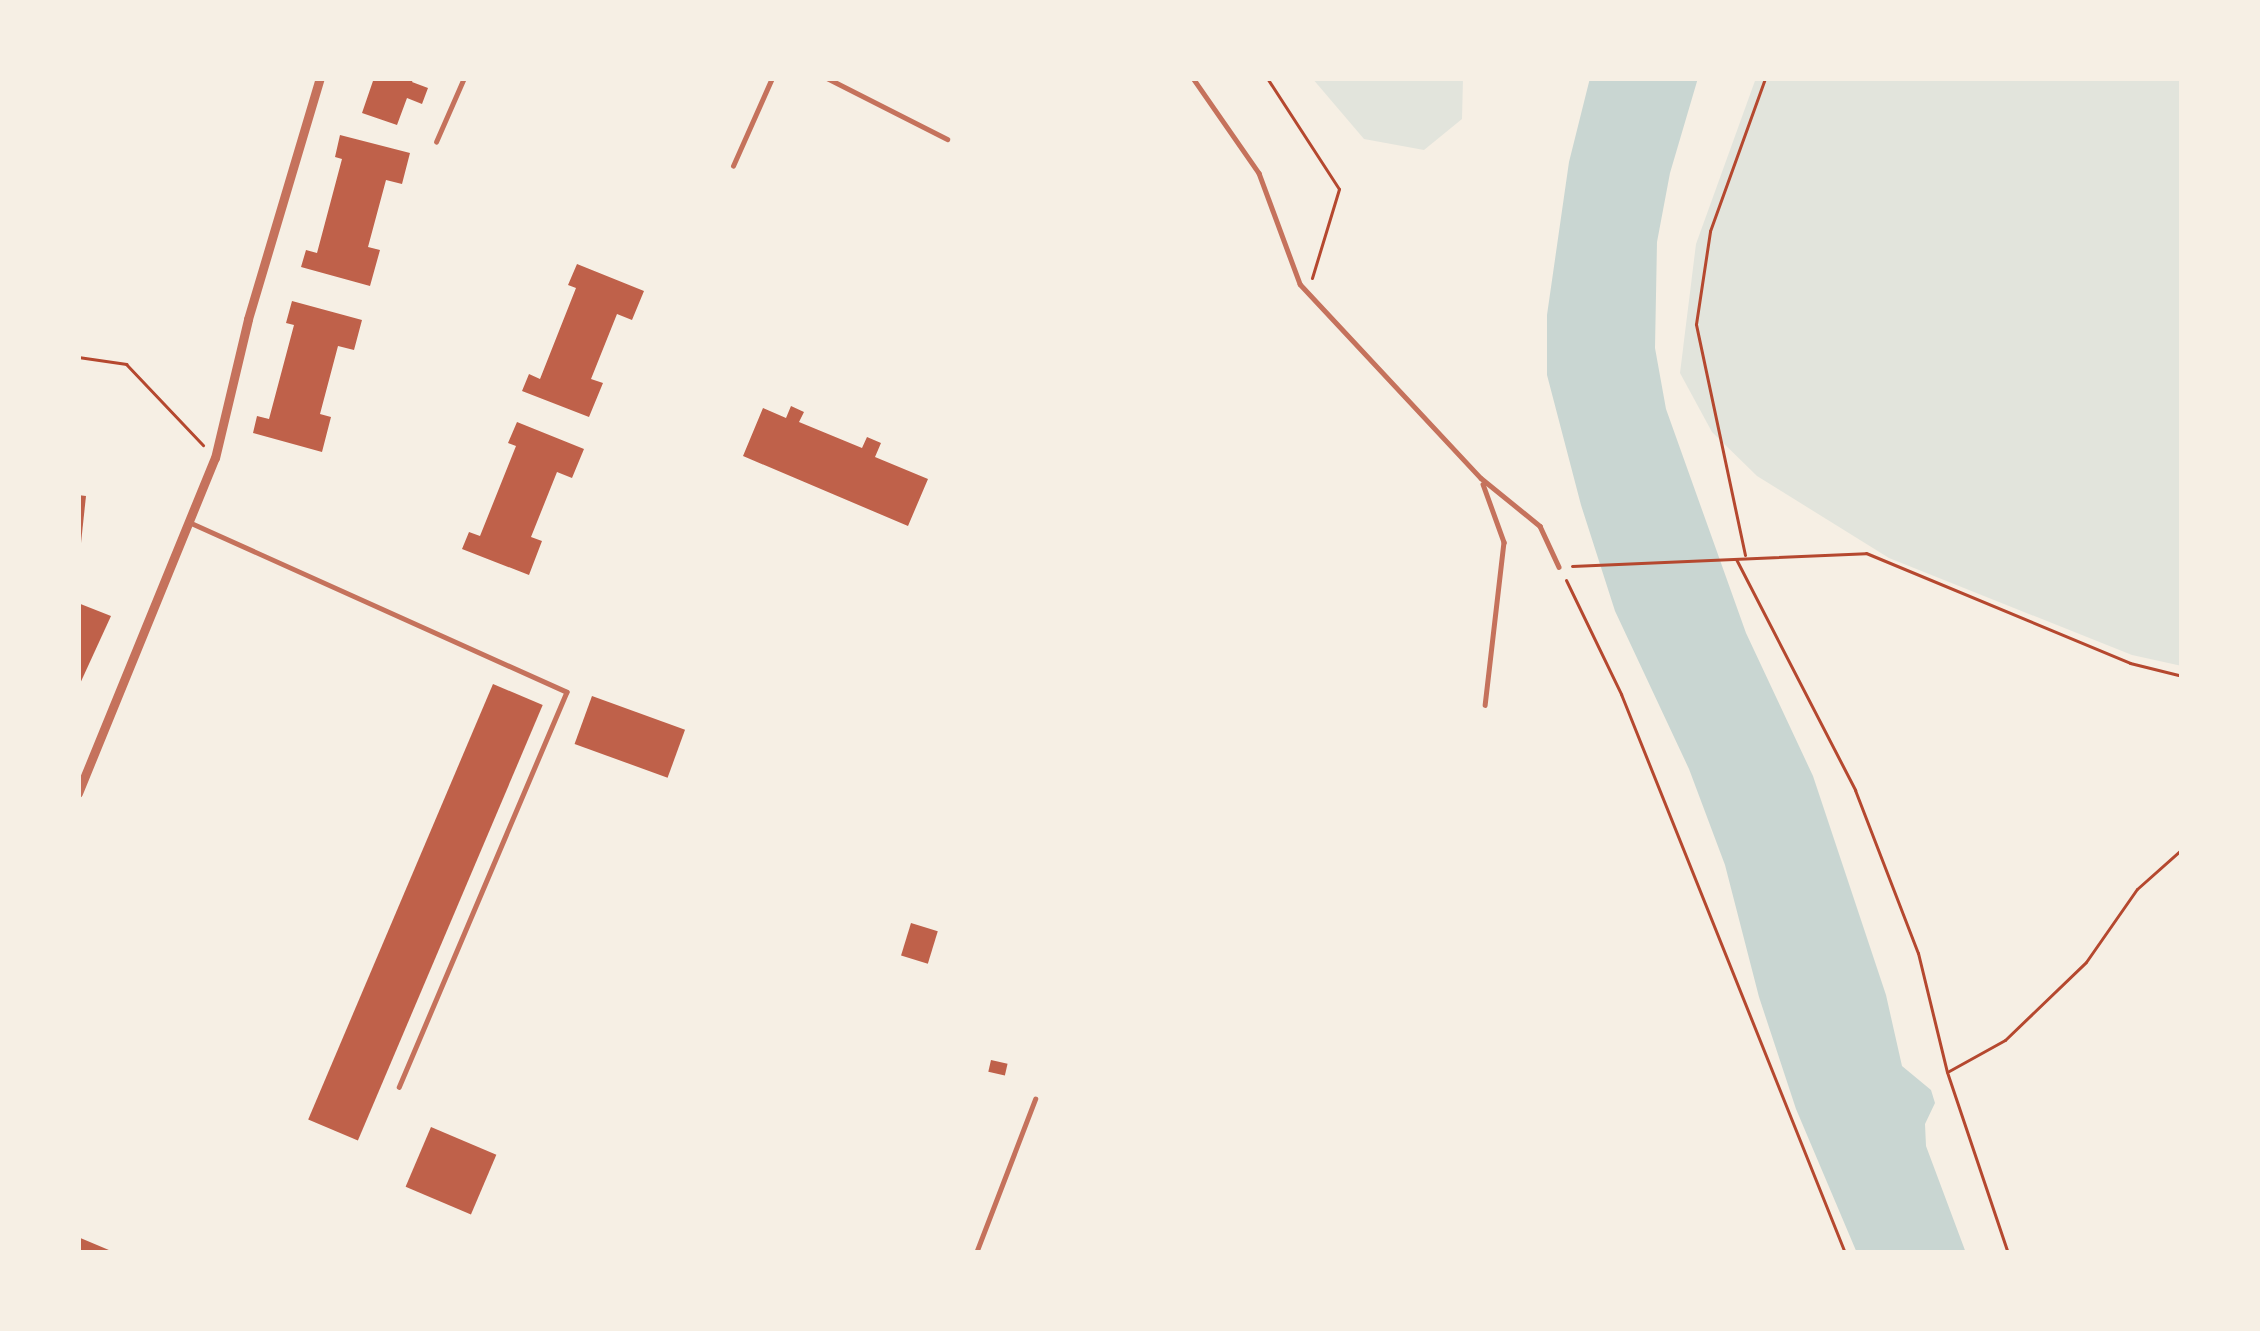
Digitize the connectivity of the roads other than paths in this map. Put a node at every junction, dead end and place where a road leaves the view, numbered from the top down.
1 (320, 78) edge
2 (464, 78) edge
3 (772, 78) edge
4 (827, 78) edge
5 (1193, 78) edge
6 (841, 81) edge
7 (946, 139) dead end
8 (436, 142) dead end
9 (733, 166) dead end
10 (1481, 478) junction
11 (189, 522) junction
12 (1559, 566) road end
13 (1485, 705) dead end
14 (78, 765) edge
15 (91, 766) junction
16 (78, 793) edge
17 (399, 1087) dead end
18 (1035, 1099) dead end
19 (976, 1253) edge

1 - 11 street
2 - 8 lane
3 - 9 lane
4 - 6 lane
5 - 10 lane
6 - 7 lane
10 - 12 lane
10 - 13 lane
11 - 15 street
11 - 17 lane
14 - 15 street
15 - 16 street
18 - 19 lane

